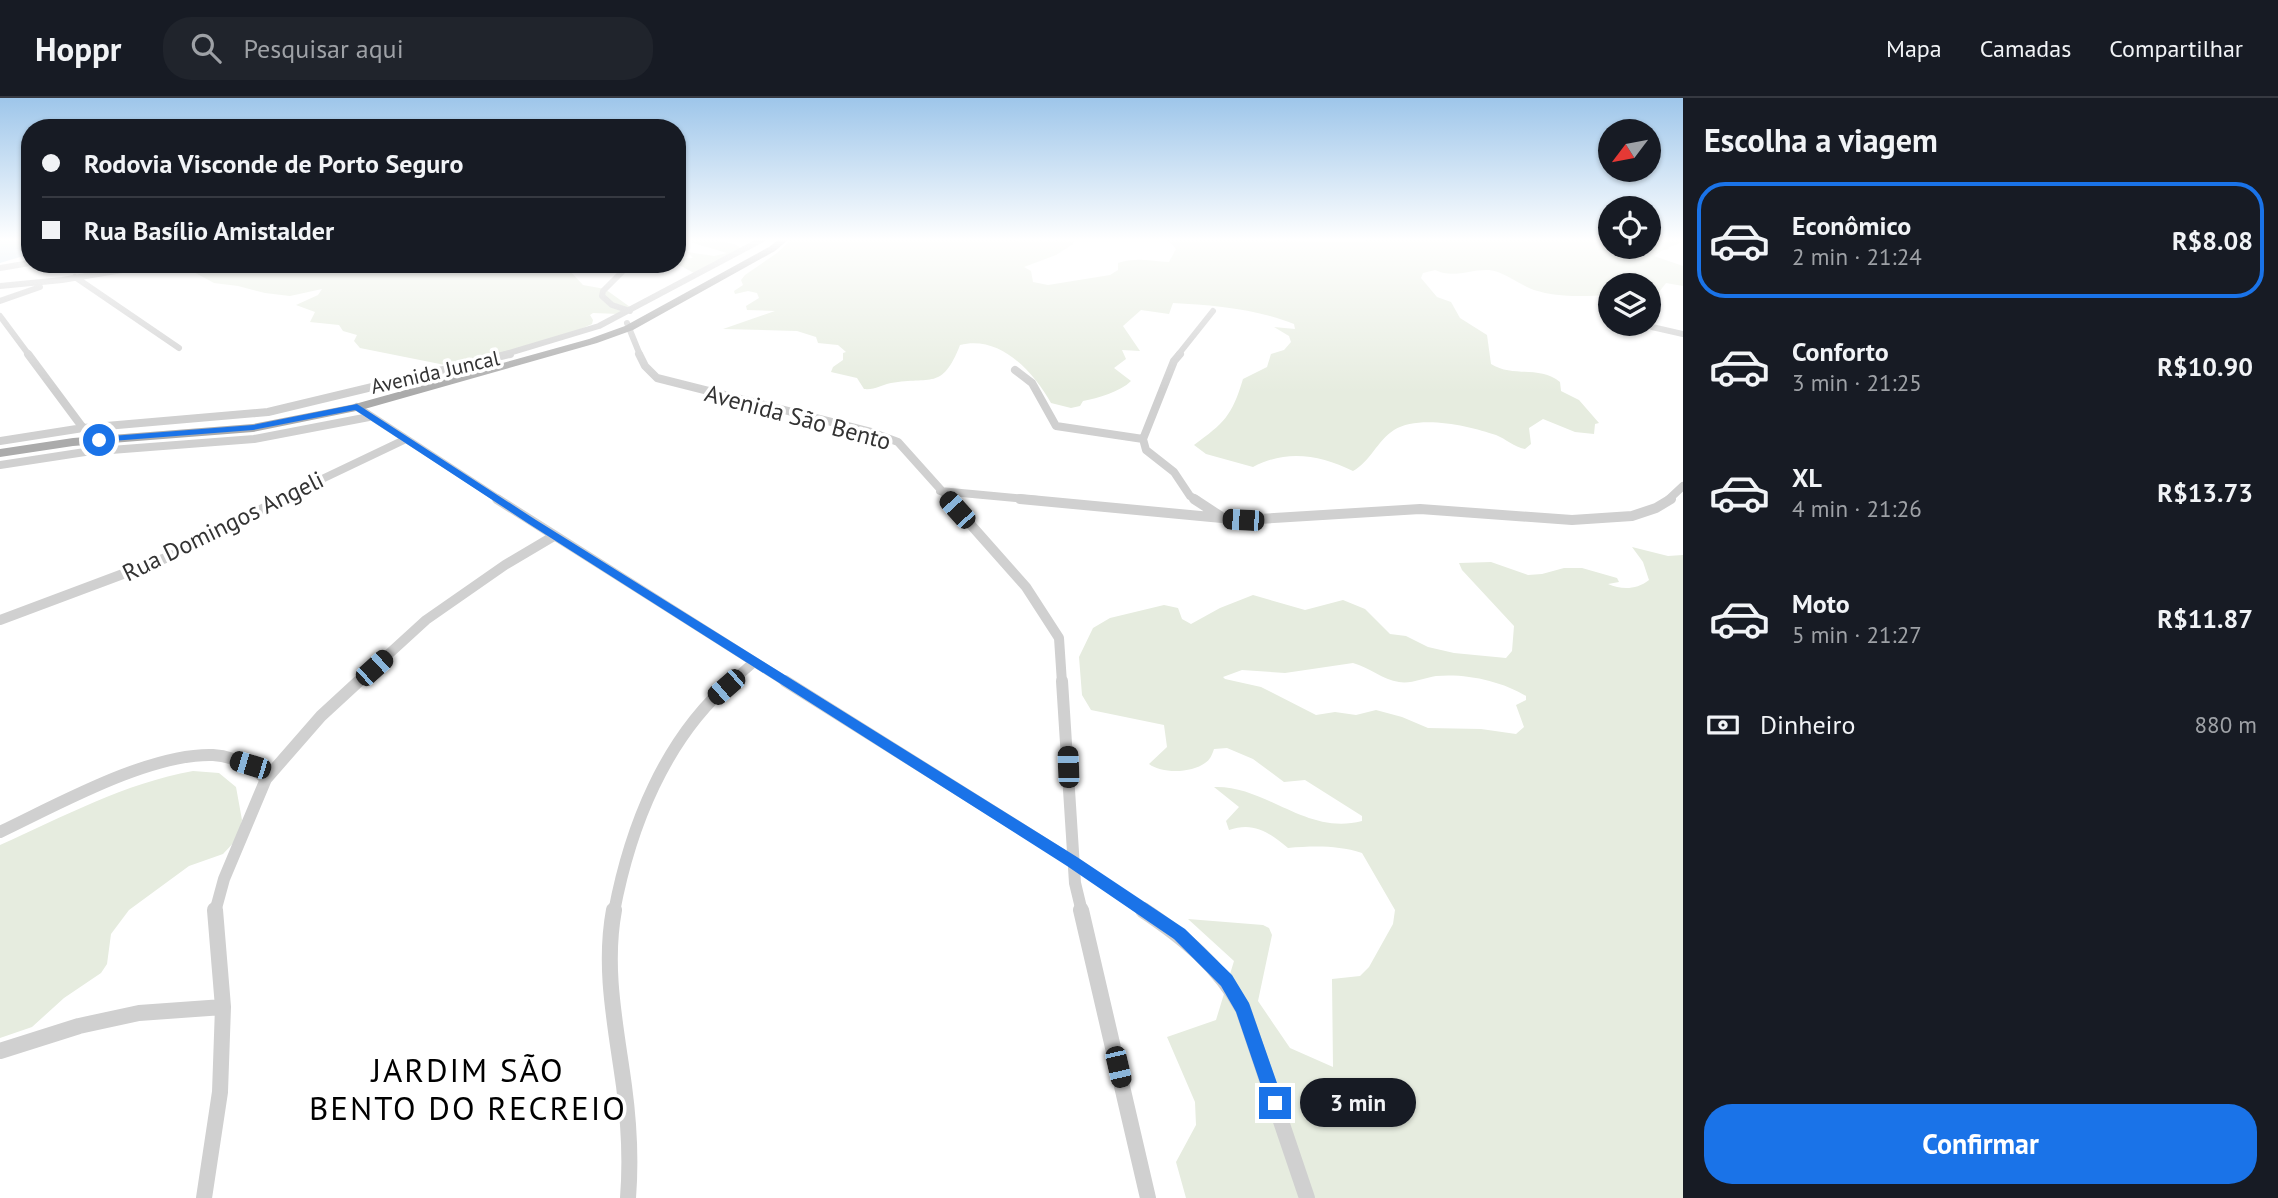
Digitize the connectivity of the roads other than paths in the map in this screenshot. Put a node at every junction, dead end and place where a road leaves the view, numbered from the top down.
1 (31, 290) edge
2 (95, 290) edge
3 (604, 290) edge
4 (679, 290) edge
5 (684, 290) edge
6 (690, 290) edge
7 (0, 301) edge
8 (1213, 311) dead end
9 (0, 316) edge
10 (629, 321) junction
11 (1661, 329) edge
12 (1683, 334) edge
13 (179, 348) dead end
14 (1015, 370) dead end
15 (357, 407) junction
16 (369, 417) junction
17 (83, 428) junction
18 (1143, 439) junction
19 (404, 440) junction
20 (0, 441) edge
21 (0, 450) edge
22 (0, 465) edge
23 (1683, 486) edge
24 (940, 491) junction
25 (1190, 496) junction
26 (1182, 513) junction
27 (1224, 519) junction
28 (554, 536) junction
29 (0, 620) edge
30 (754, 662) junction
31 (266, 779) junction
32 (0, 832) edge
33 (1072, 862) junction
34 (223, 1007) junction
35 (0, 1051) edge
36 (204, 1198) edge
37 (628, 1198) edge
38 (1148, 1198) edge
39 (1307, 1198) edge

1 - 7 street
2 - 13 street
3 - 10 street
4 - 10 street, Avenida Juncal
5 - 10 main road
6 - 10 main road
8 - 18 street
9 - 17 street
10 - 15 main road
10 - 17 street, Avenida Juncal
10 - 21 main road
10 - 24 street, Avenida São Bento
11 - 12 street
14 - 18 street
15 - 16 street
15 - 21 main road
16 - 19 street
16 - 22 street
17 - 20 street, Avenida Juncal
18 - 25 street
19 - 28 street
19 - 29 street, Rua Domingos Angeli
23 - 27 street
24 - 26 street
24 - 33 street, Avenida São Bento
25 - 26 street
25 - 27 street
26 - 27 street
28 - 30 street
28 - 31 street
30 - 33 street
30 - 37 street
31 - 32 street
31 - 34 street
33 - 38 street, Avenida São Bento
33 - 39 street
34 - 35 street
34 - 36 street

